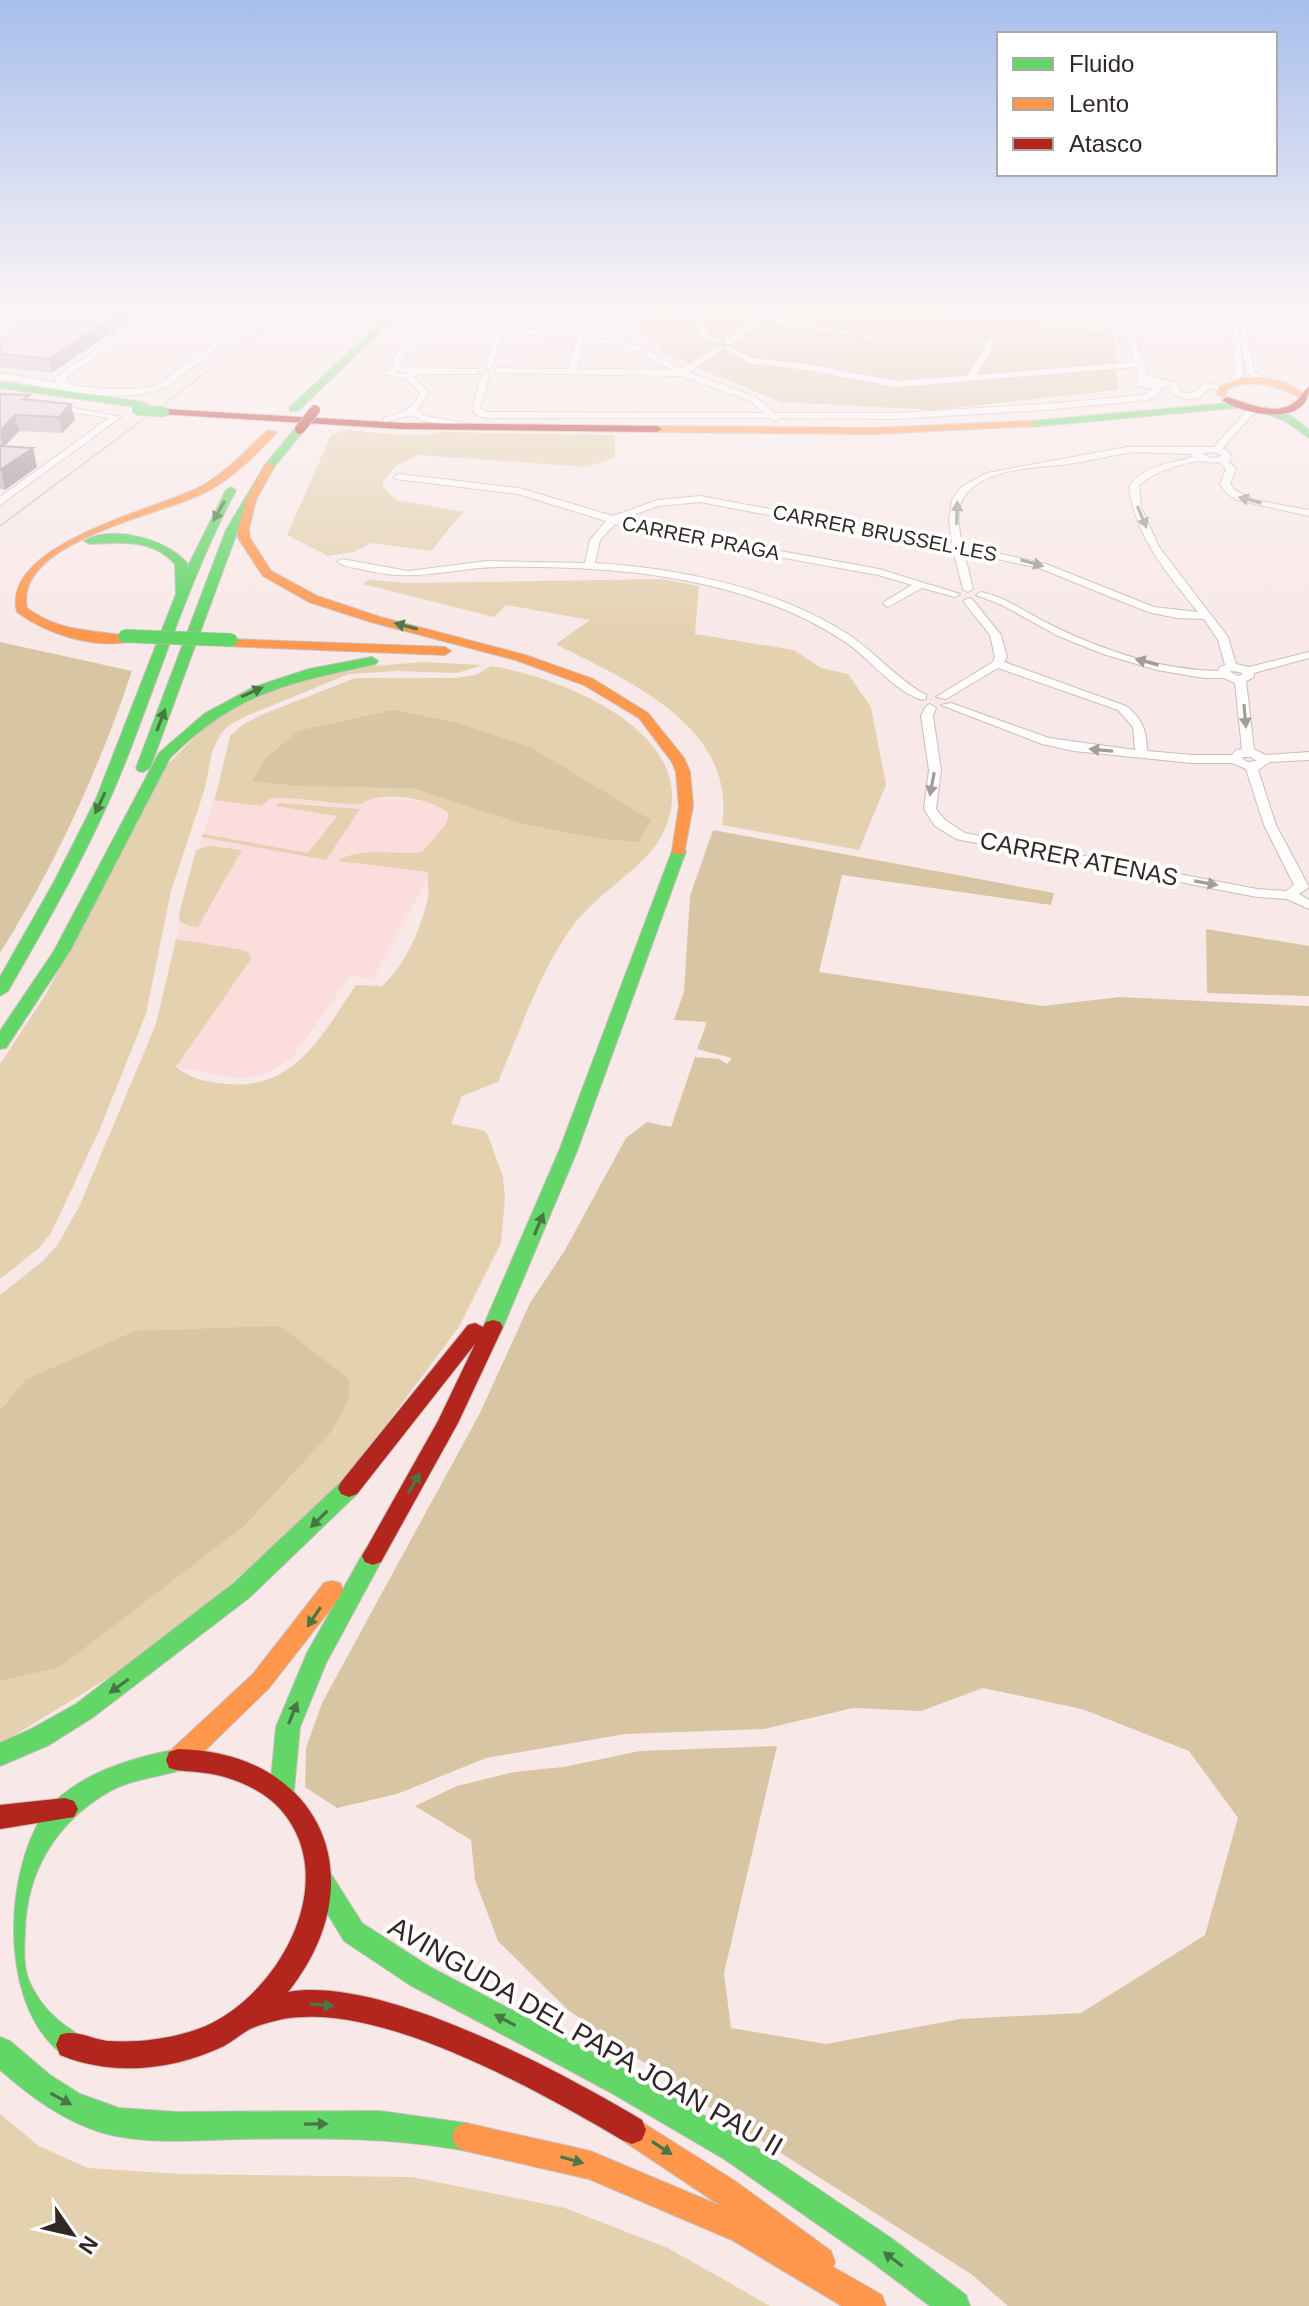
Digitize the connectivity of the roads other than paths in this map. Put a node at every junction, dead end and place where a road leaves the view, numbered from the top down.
1 (115, 419) edge
2 (285, 419) edge
3 (294, 419) edge
4 (308, 419) edge
5 (356, 419) edge
6 (391, 419) edge
7 (428, 419) edge
8 (1023, 419) edge
9 (1112, 419) edge
10 (1244, 419) edge
11 (1288, 419) edge
12 (387, 420) junction
13 (455, 422) junction
14 (276, 428) junction
15 (1309, 435) edge
16 (1216, 450) junction
17 (1198, 455) junction
18 (1222, 460) junction
19 (42, 461) dead end
20 (57, 462) junction
21 (270, 465) junction
22 (399, 477) dead end
23 (0, 502) edge
24 (1309, 513) edge
25 (614, 521) junction
26 (956, 547) junction
27 (342, 562) dead end
28 (589, 565) junction
29 (920, 584) junction
30 (968, 595) junction
31 (181, 596) junction
32 (888, 604) dead end
33 (1204, 616) junction
34 (125, 638) junction
35 (1309, 655) edge
36 (997, 664) junction
37 (1228, 671) junction
38 (1244, 675) junction
39 (566, 676) junction
40 (944, 701) junction
41 (926, 703) junction
42 (1141, 753) junction
43 (1309, 756) edge
44 (1249, 759) junction
45 (1301, 890) edge
46 (1309, 905) edge
47 (0, 991) edge
48 (0, 1041) edge
49 (475, 1330) junction
50 (0, 1755) edge
51 (178, 1760) junction
52 (282, 1790) junction
53 (65, 1809) junction
54 (0, 1817) edge
55 (322, 1883) junction
56 (1, 1944) edge
57 (246, 2018) junction
58 (0, 2051) edge
59 (873, 2306) edge
60 (955, 2306) edge

1 - 20 street
2 - 14 main road
3 - 9 main road
4 - 21 main road, bridge
5 - 12 main road
6 - 12 street
7 - 13 street
8 - 13 main road
10 - 16 street
11 - 15 main road
12 - 13 main road
14 -> 31 main road
14 - 34 main road
16 - 17 street
16 - 18 street
17 - 18 street
26 -> 17 street
17 -> 33 street
24 -> 18 street
19 - 20 street
20 - 23 street
39 -> 21 main road
48 -> 21 main road
22 - 25 street, CARRER PRAGA
25 - 26 street, CARRER BRUSSEL·LES
25 - 28 street
25 - 29 street, CARRER PRAGA
26 - 30 street
26 -> 33 street, CARRER BRUSSEL·LES
27 - 28 street
28 - 41 street
29 - 30 street, CARRER PRAGA
29 - 32 street
30 - 36 street
37 -> 30 street
31 - 34 main road
31 -> 47 main road
33 - 37 street
34 - 39 main road, bridge
35 - 38 street
36 - 40 street
36 - 42 street
37 - 38 street
38 -> 44 street
48 -> 39 main road
39 - 49 main road
52 -> 39 main road
40 - 41 street
42 -> 40 street
41 -> 45 street, CARRER ATENAS
42 - 44 street
43 - 44 street
44 - 45 street
45 - 46 street
49 -> 50 main road
49 -> 51 main road
51 - 52 main road
51 - 53 main road
52 - 55 main road
53 - 54 main road
53 - 56 main road
55 - 57 main road
60 -> 55 main road, AVINGUDA DEL PAPA JOAN PAU II
56 - 57 main road
57 -> 59 main road
58 -> 59 main road

